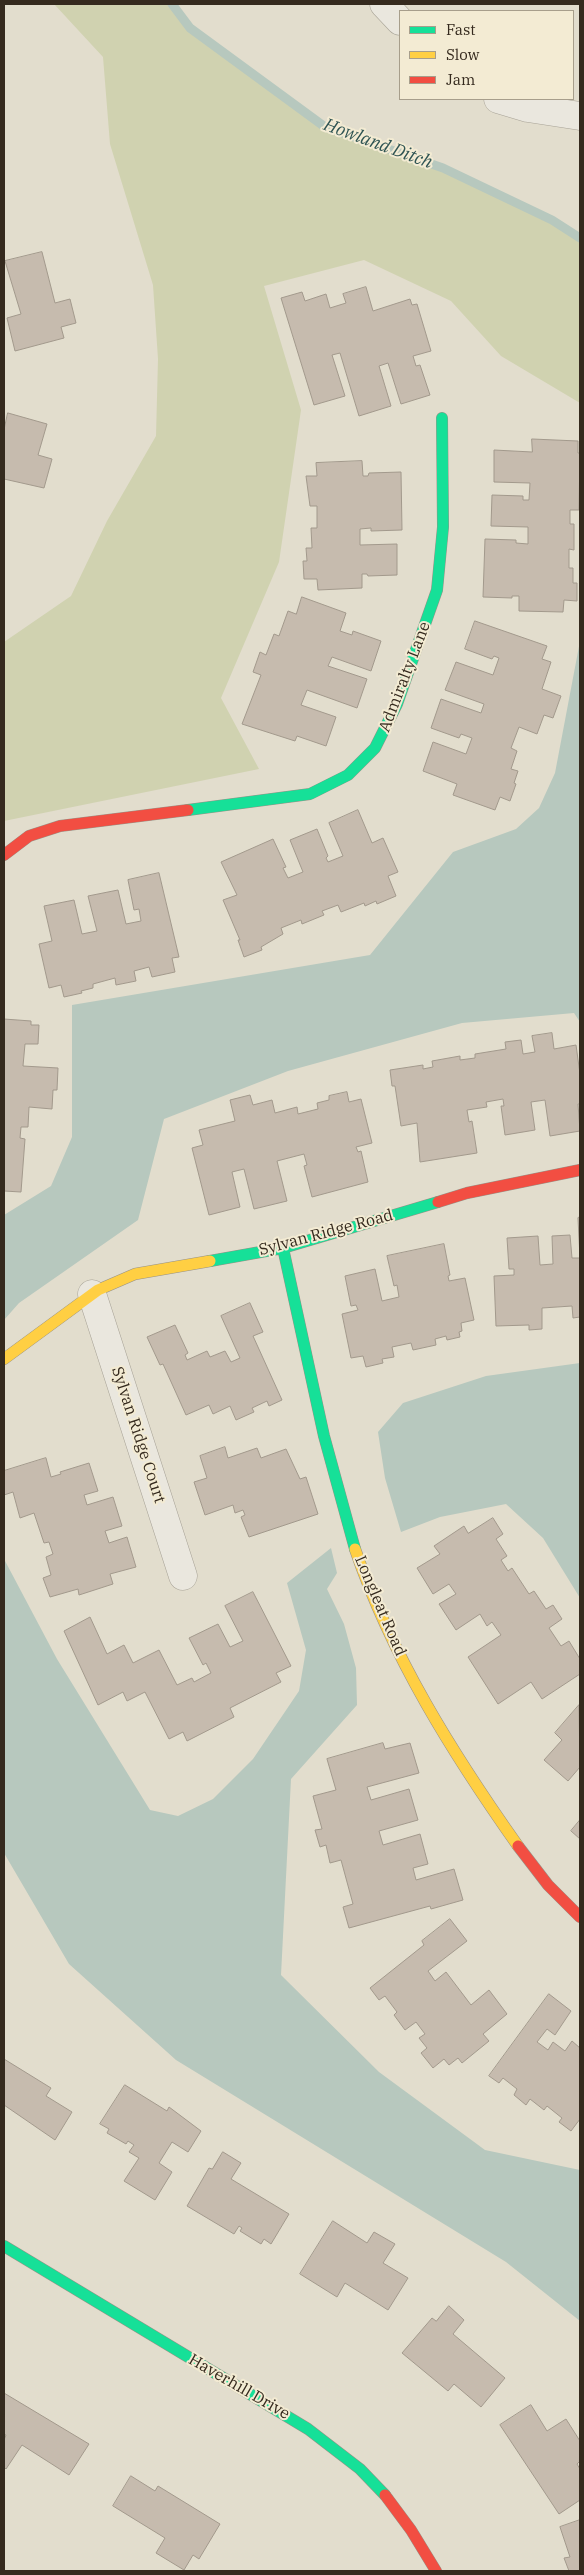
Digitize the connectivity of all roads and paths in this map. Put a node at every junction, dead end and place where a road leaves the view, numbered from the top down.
1 (384, 4) edge
2 (399, 20) edge
3 (501, 100) edge
4 (580, 116) edge
5 (442, 418) dead end
6 (4, 855) edge
7 (580, 1170) edge
8 (283, 1248) junction
9 (92, 1294) junction
10 (4, 1358) edge
11 (183, 1576) dead end
12 (580, 1917) edge
13 (4, 2246) edge
14 (436, 2571) edge

1 - 2 street
3 - 4 street
5 - 6 street, Admiralty Lane
7 - 8 street, Sylvan Ridge Road
8 - 9 street, Sylvan Ridge Road
8 - 12 street, Longleat Road
9 - 10 street, Sylvan Ridge Road
9 - 11 street, Sylvan Ridge Court
13 - 14 street, Haverhill Drive

